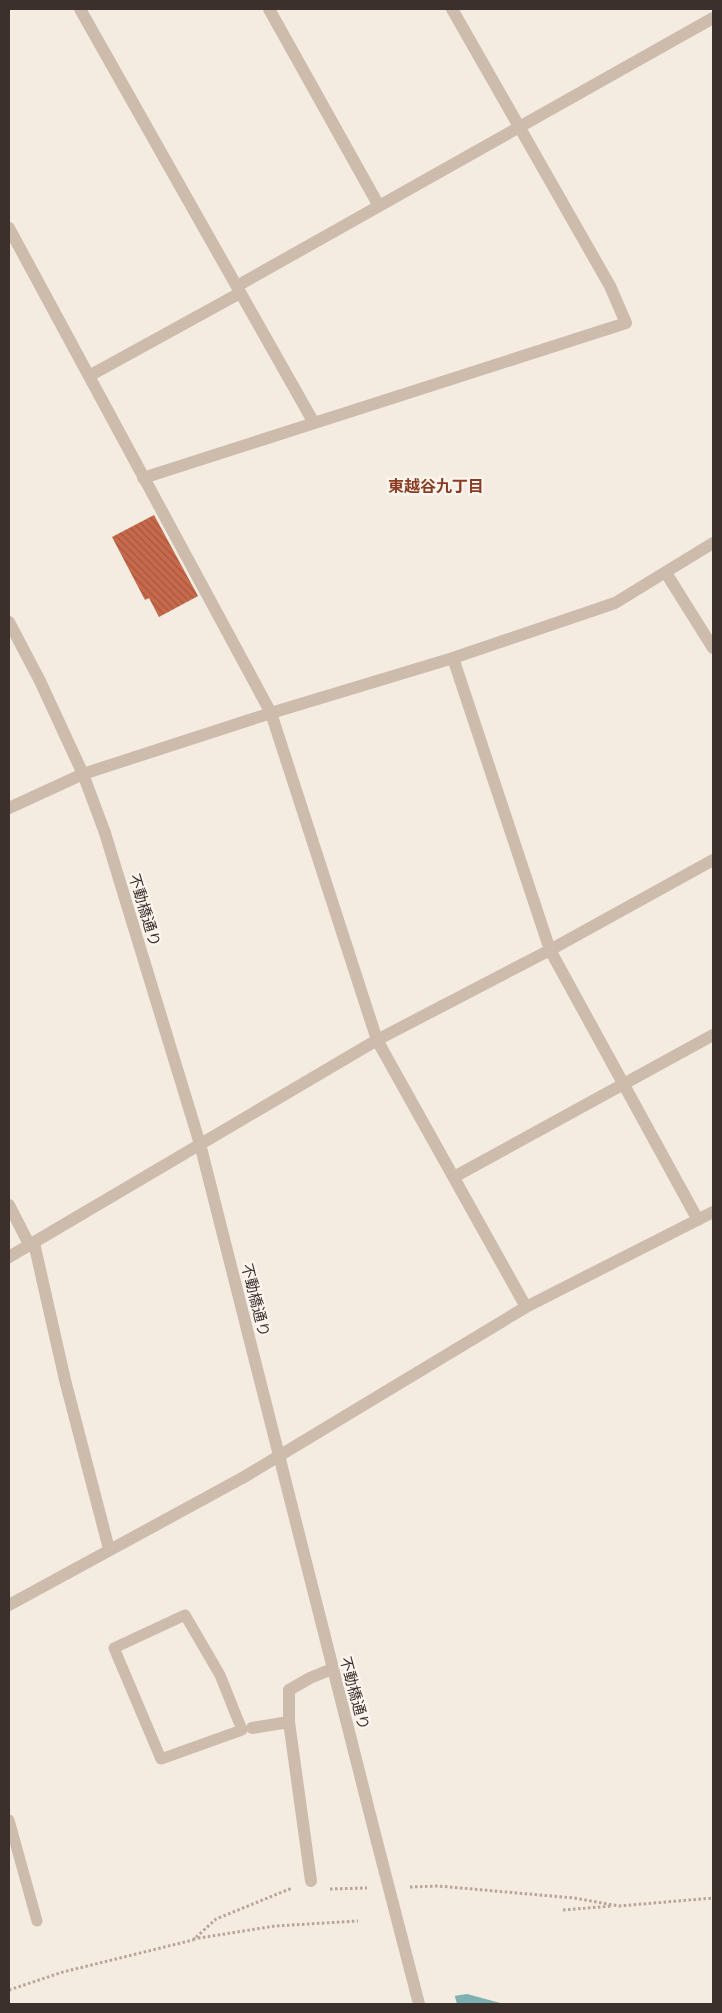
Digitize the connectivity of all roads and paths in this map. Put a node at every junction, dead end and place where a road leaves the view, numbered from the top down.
1 (80, 9) edge
2 (269, 9) edge
3 (452, 9) edge
4 (713, 18) edge
5 (520, 126) junction
6 (379, 206) junction
7 (9, 228) edge
8 (238, 289) junction
9 (88, 376) junction
10 (314, 423) junction
11 (143, 478) junction
12 (713, 543) edge
13 (666, 573) junction
14 (9, 622) edge
15 (713, 648) edge
16 (453, 658) junction
17 (271, 713) junction
18 (83, 774) junction
19 (9, 808) edge
20 (713, 860) edge
21 (550, 950) junction
22 (713, 1035) edge
23 (377, 1040) junction
24 (624, 1084) junction
25 (200, 1144) junction
26 (454, 1177) junction
27 (9, 1205) edge
28 (713, 1212) edge
29 (698, 1220) junction
30 (32, 1244) junction
31 (9, 1258) edge
32 (526, 1307) junction
33 (278, 1455) junction
34 (109, 1549) junction
35 (9, 1605) edge
36 (332, 1669) junction
37 (289, 1722) junction
38 (247, 1728) junction
39 (9, 1820) edge
40 (311, 1881) junction
41 (409, 1887) dead end
42 (370, 1888) dead end
43 (713, 1898) edge
44 (619, 1906) junction
45 (563, 1910) dead end
46 (37, 1921) dead end
47 (358, 1921) dead end
48 (193, 1940) junction
49 (9, 1990) edge
50 (419, 2004) edge

1 - 8 street
2 - 6 street
3 - 5 street
4 - 5 street
5 - 6 street
5 - 10 street
6 - 8 street
7 - 9 street
8 - 9 street
8 - 10 street
9 - 11 street
10 - 11 street
11 - 17 street
12 - 13 street
13 - 15 street
13 - 16 street
14 - 18 street, 不動橋通り
16 - 17 street
16 - 21 street
17 - 18 street
17 - 23 street
18 - 19 street
18 - 25 street, 不動橋通り
20 - 21 street
21 - 23 street
21 - 24 street
22 - 24 street
23 - 25 street
23 - 26 street
24 - 26 street
24 - 29 street
25 - 30 street
25 - 33 street, 不動橋通り
26 - 32 street
27 - 30 street
28 - 29 street
29 - 32 street
30 - 31 street
30 - 34 street
32 - 33 street
33 - 34 street
33 - 36 street, 不動橋通り
34 - 35 street
36 - 37 street
36 - 50 street, 不動橋通り, bridge
37 - 38 street
37 - 40 street
38 - 38 lane
39 - 46 lane
40 - 42 path
40 - 48 path
41 - 44 path
43 - 44 path
44 - 45 path
47 - 48 path
48 - 49 path

